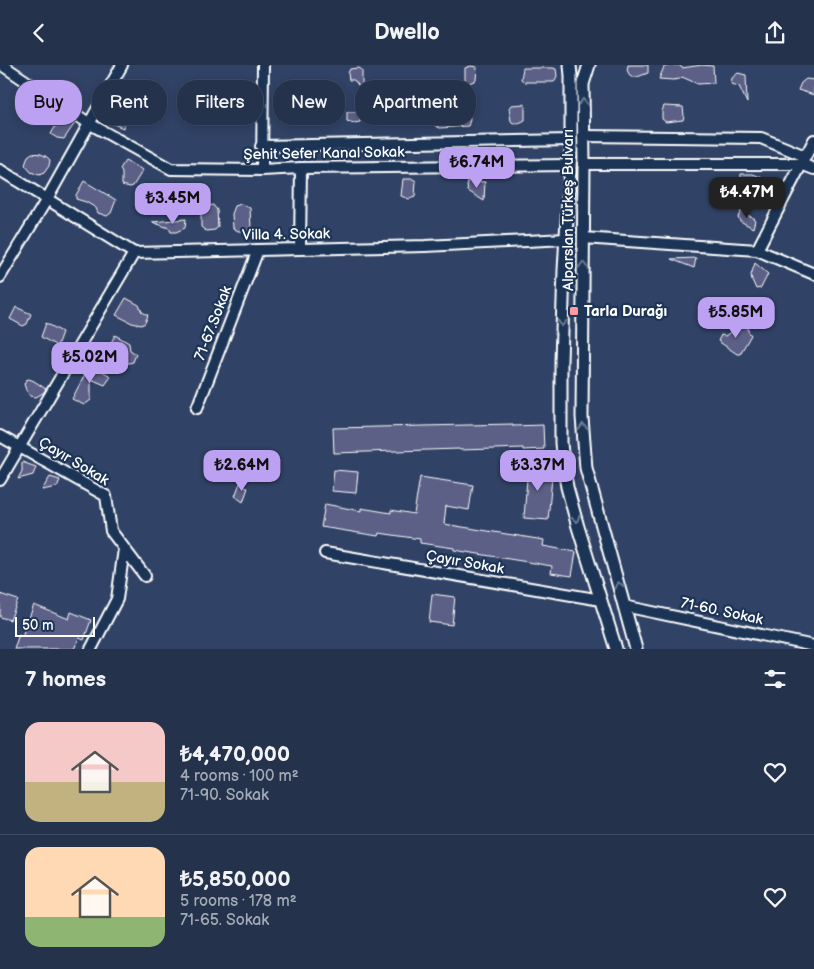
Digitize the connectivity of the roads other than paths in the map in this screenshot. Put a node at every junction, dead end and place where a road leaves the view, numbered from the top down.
1 (2, 65) edge
2 (122, 65) edge
3 (262, 65) edge
4 (570, 65) edge
5 (589, 65) edge
6 (90, 124) junction
7 (583, 136) junction
8 (571, 140) junction
9 (814, 140) edge
10 (261, 146) junction
11 (803, 160) junction
12 (584, 164) junction
13 (570, 165) junction
14 (301, 168) junction
15 (814, 169) edge
16 (0, 170) edge
17 (262, 170) junction
18 (47, 199) junction
19 (566, 239) junction
20 (583, 239) junction
21 (300, 248) junction
22 (258, 249) junction
23 (757, 250) junction
24 (134, 253) junction
25 (814, 274) edge
26 (0, 277) edge
27 (197, 408) dead end
28 (0, 436) edge
29 (20, 447) junction
30 (0, 480) edge
31 (124, 549) junction
32 (325, 553) dead end
33 (145, 576) dead end
34 (601, 600) junction
35 (624, 606) junction
36 (814, 646) edge
37 (92, 649) edge
38 (616, 649) edge
39 (636, 649) edge

1 - 6 street, Şehit Sefer Kanal Sokak
2 - 6 street
3 - 10 street
4 - 8 street, Alparslan Türkeş Bulvarı
7 -> 5 street, Alparslan Türkeş Bulvarı
6 - 17 street, Şehit Sefer Kanal Sokak
6 - 18 street
7 - 11 street
7 - 12 street, Alparslan Türkeş Bulvarı
8 - 10 street, Şehit Sefer Kanal Sokak
8 - 13 street, Alparslan Türkeş Bulvarı
9 - 11 street
10 - 17 street
11 - 12 street
11 - 15 street
11 - 23 street
12 - 20 street, Alparslan Türkeş Bulvarı
13 - 14 street, Şehit Sefer Kanal Sokak
13 - 19 street, Alparslan Türkeş Bulvarı
14 - 17 street, Şehit Sefer Kanal Sokak
14 - 21 street
16 - 18 street
18 - 24 street
18 - 26 street
19 - 21 street, Villa 4. Sokak
19 -> 34 street, Alparslan Türkeş Bulvarı
20 - 23 street
35 -> 20 street, Alparslan Türkeş Bulvarı
21 - 22 street, Villa 4. Sokak
22 - 24 street, Villa 4. Sokak
22 - 27 street, 71-67.Sokak
23 - 25 street
24 - 29 street
28 - 29 street, Çayır Sokak
29 - 30 street
29 - 31 street, Çayır Sokak
31 - 33 street, Çayır Sokak
31 - 37 street
32 - 34 street, Çayır Sokak
34 - 38 street, Alparslan Türkeş Bulvarı
35 - 36 street, 71-60. Sokak
35 - 39 street, Alparslan Türkeş Bulvarı

